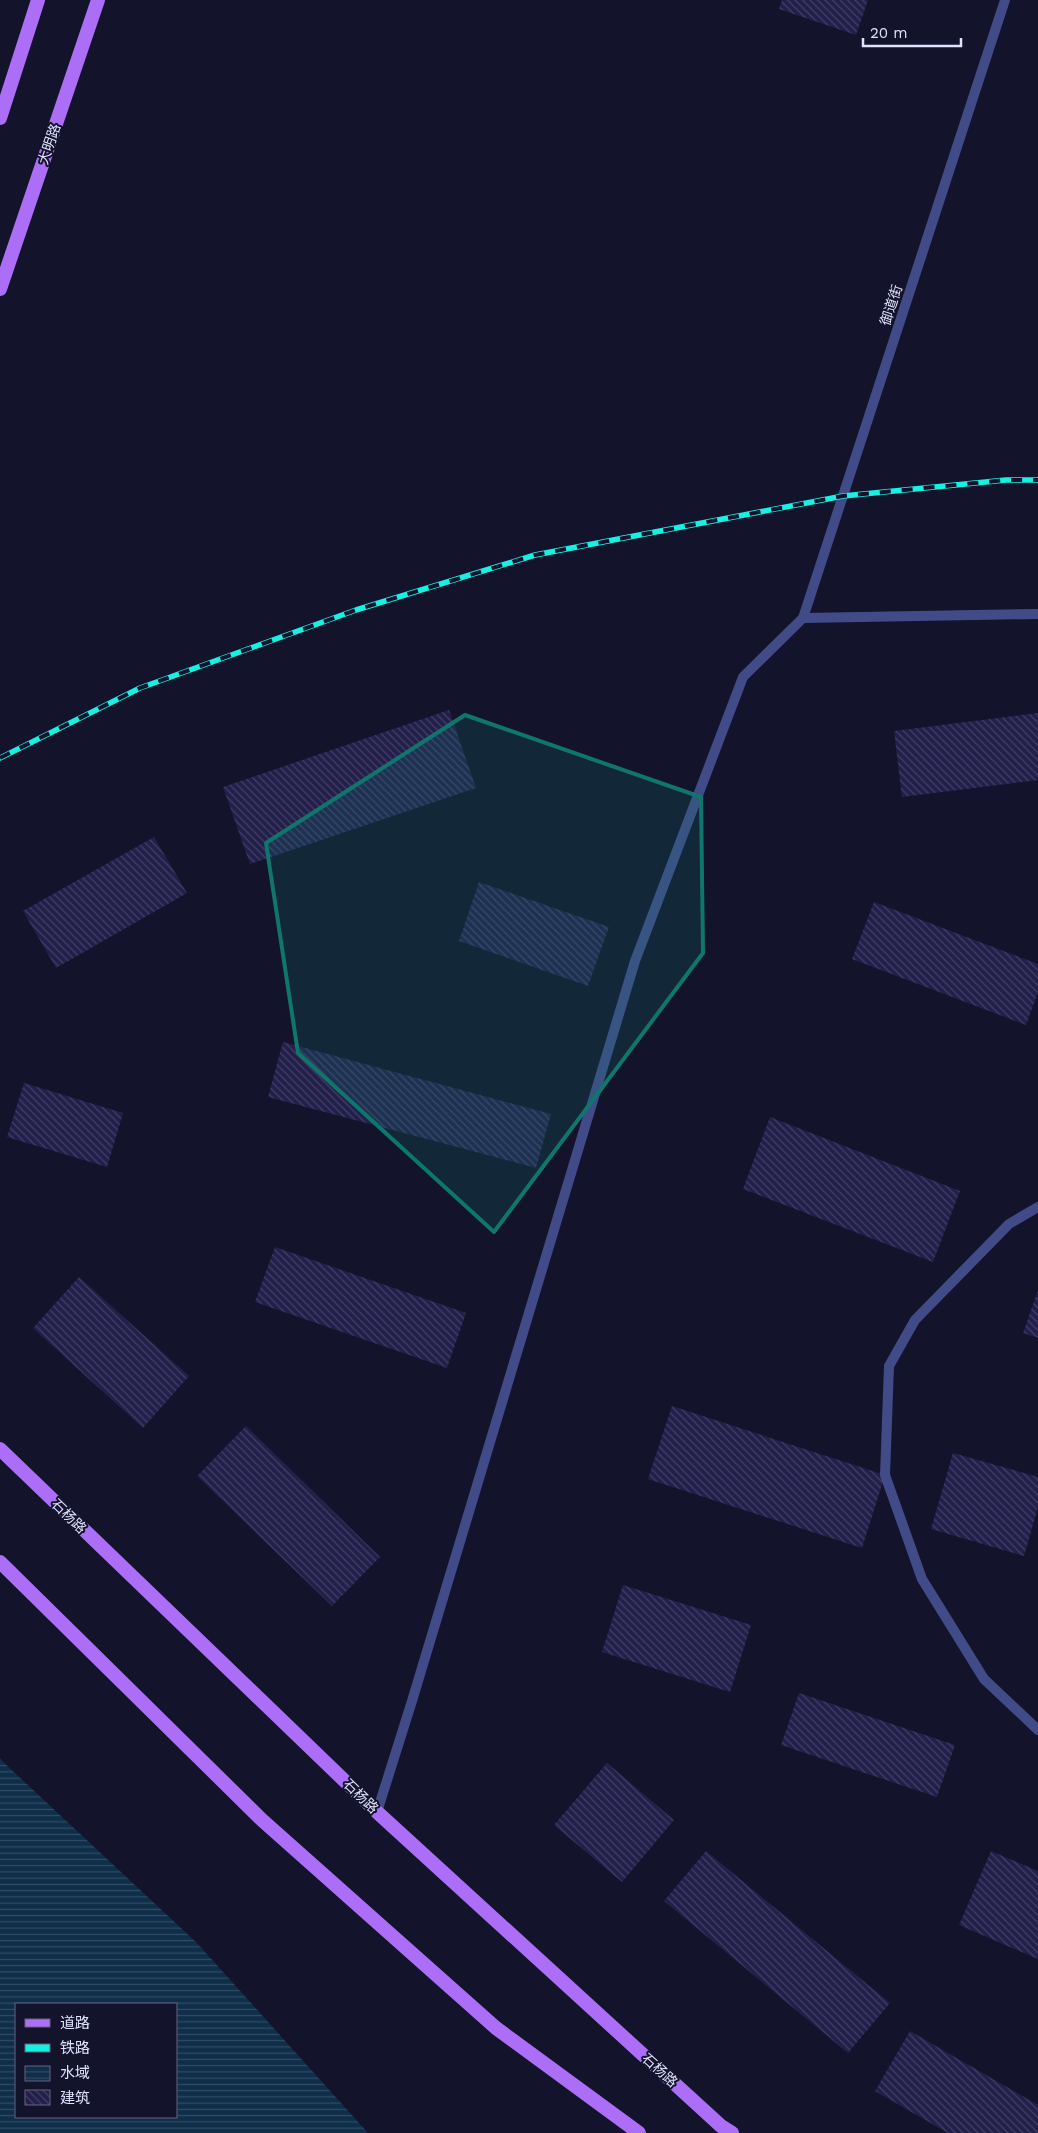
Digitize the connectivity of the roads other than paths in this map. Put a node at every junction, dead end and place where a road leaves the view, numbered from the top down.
1 (38, 0) edge
2 (98, 0) edge
3 (1005, 0) edge
4 (0, 118) edge
5 (0, 289) edge
6 (1038, 614) edge
7 (804, 618) junction
8 (1038, 1208) edge
9 (0, 1449) edge
10 (0, 1562) edge
11 (1038, 1730) edge
12 (377, 1812) junction
13 (639, 2133) edge
14 (732, 2133) edge

1 - 4 main road
2 - 5 main road, 大明路
3 - 7 street, 御道街
6 - 7 street
7 - 12 street
8 - 11 street
9 - 12 main road, 石杨路
10 - 13 main road
12 - 14 main road, 石杨路

